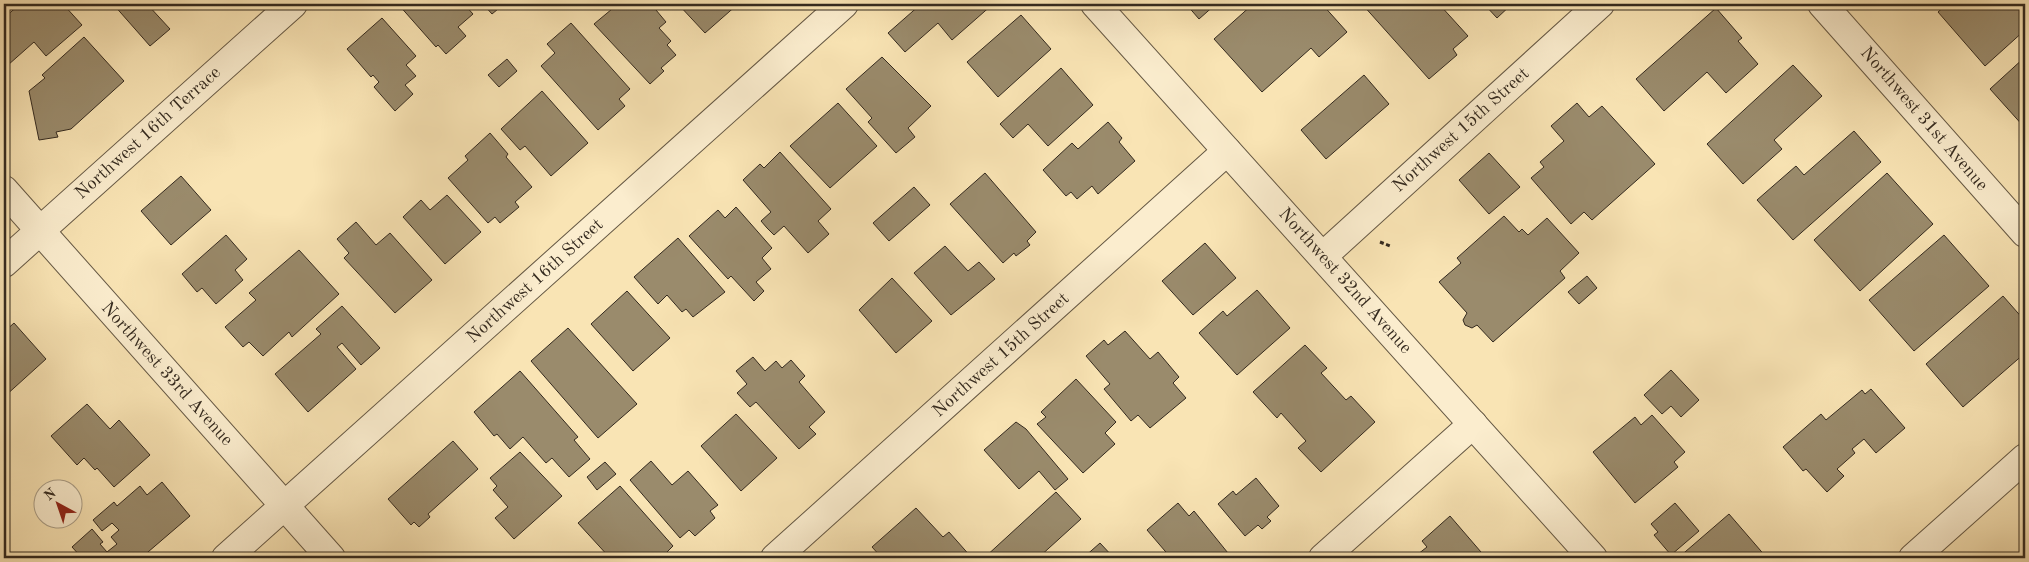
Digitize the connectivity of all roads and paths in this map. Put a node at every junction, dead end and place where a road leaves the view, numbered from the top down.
1 (293, 4) edge
2 (844, 4) edge
3 (1095, 4) edge
4 (1600, 4) edge
5 (1822, 4) edge
6 (1227, 151) junction
7 (4, 190) edge
8 (40, 230) junction
9 (2025, 234) edge
10 (1323, 256) junction
11 (4, 263) edge
12 (1473, 424) junction
13 (2025, 458) edge
14 (285, 506) junction
15 (226, 558) edge
16 (331, 558) edge
17 (775, 558) edge
18 (1323, 558) edge
19 (1593, 558) edge
20 (1913, 558) edge

1 - 8 street, Northwest 16th Terrace
2 - 14 street, Northwest 16th Street
3 - 6 street, Northwest 32nd Avenue
4 - 10 street, Northwest 15th Street
5 - 9 street, Northwest 31st Avenue
6 - 10 street, Northwest 32nd Avenue
6 - 17 street, Northwest 15th Street
7 - 8 street, Northwest 33rd Avenue
8 - 11 street, Northwest 16th Terrace
8 - 14 street, Northwest 33rd Avenue
10 - 12 street, Northwest 32nd Avenue
12 - 18 street
12 - 19 street, Northwest 32nd Avenue
13 - 20 street
14 - 15 street, Northwest 16th Street
14 - 16 street, Northwest 33rd Avenue

